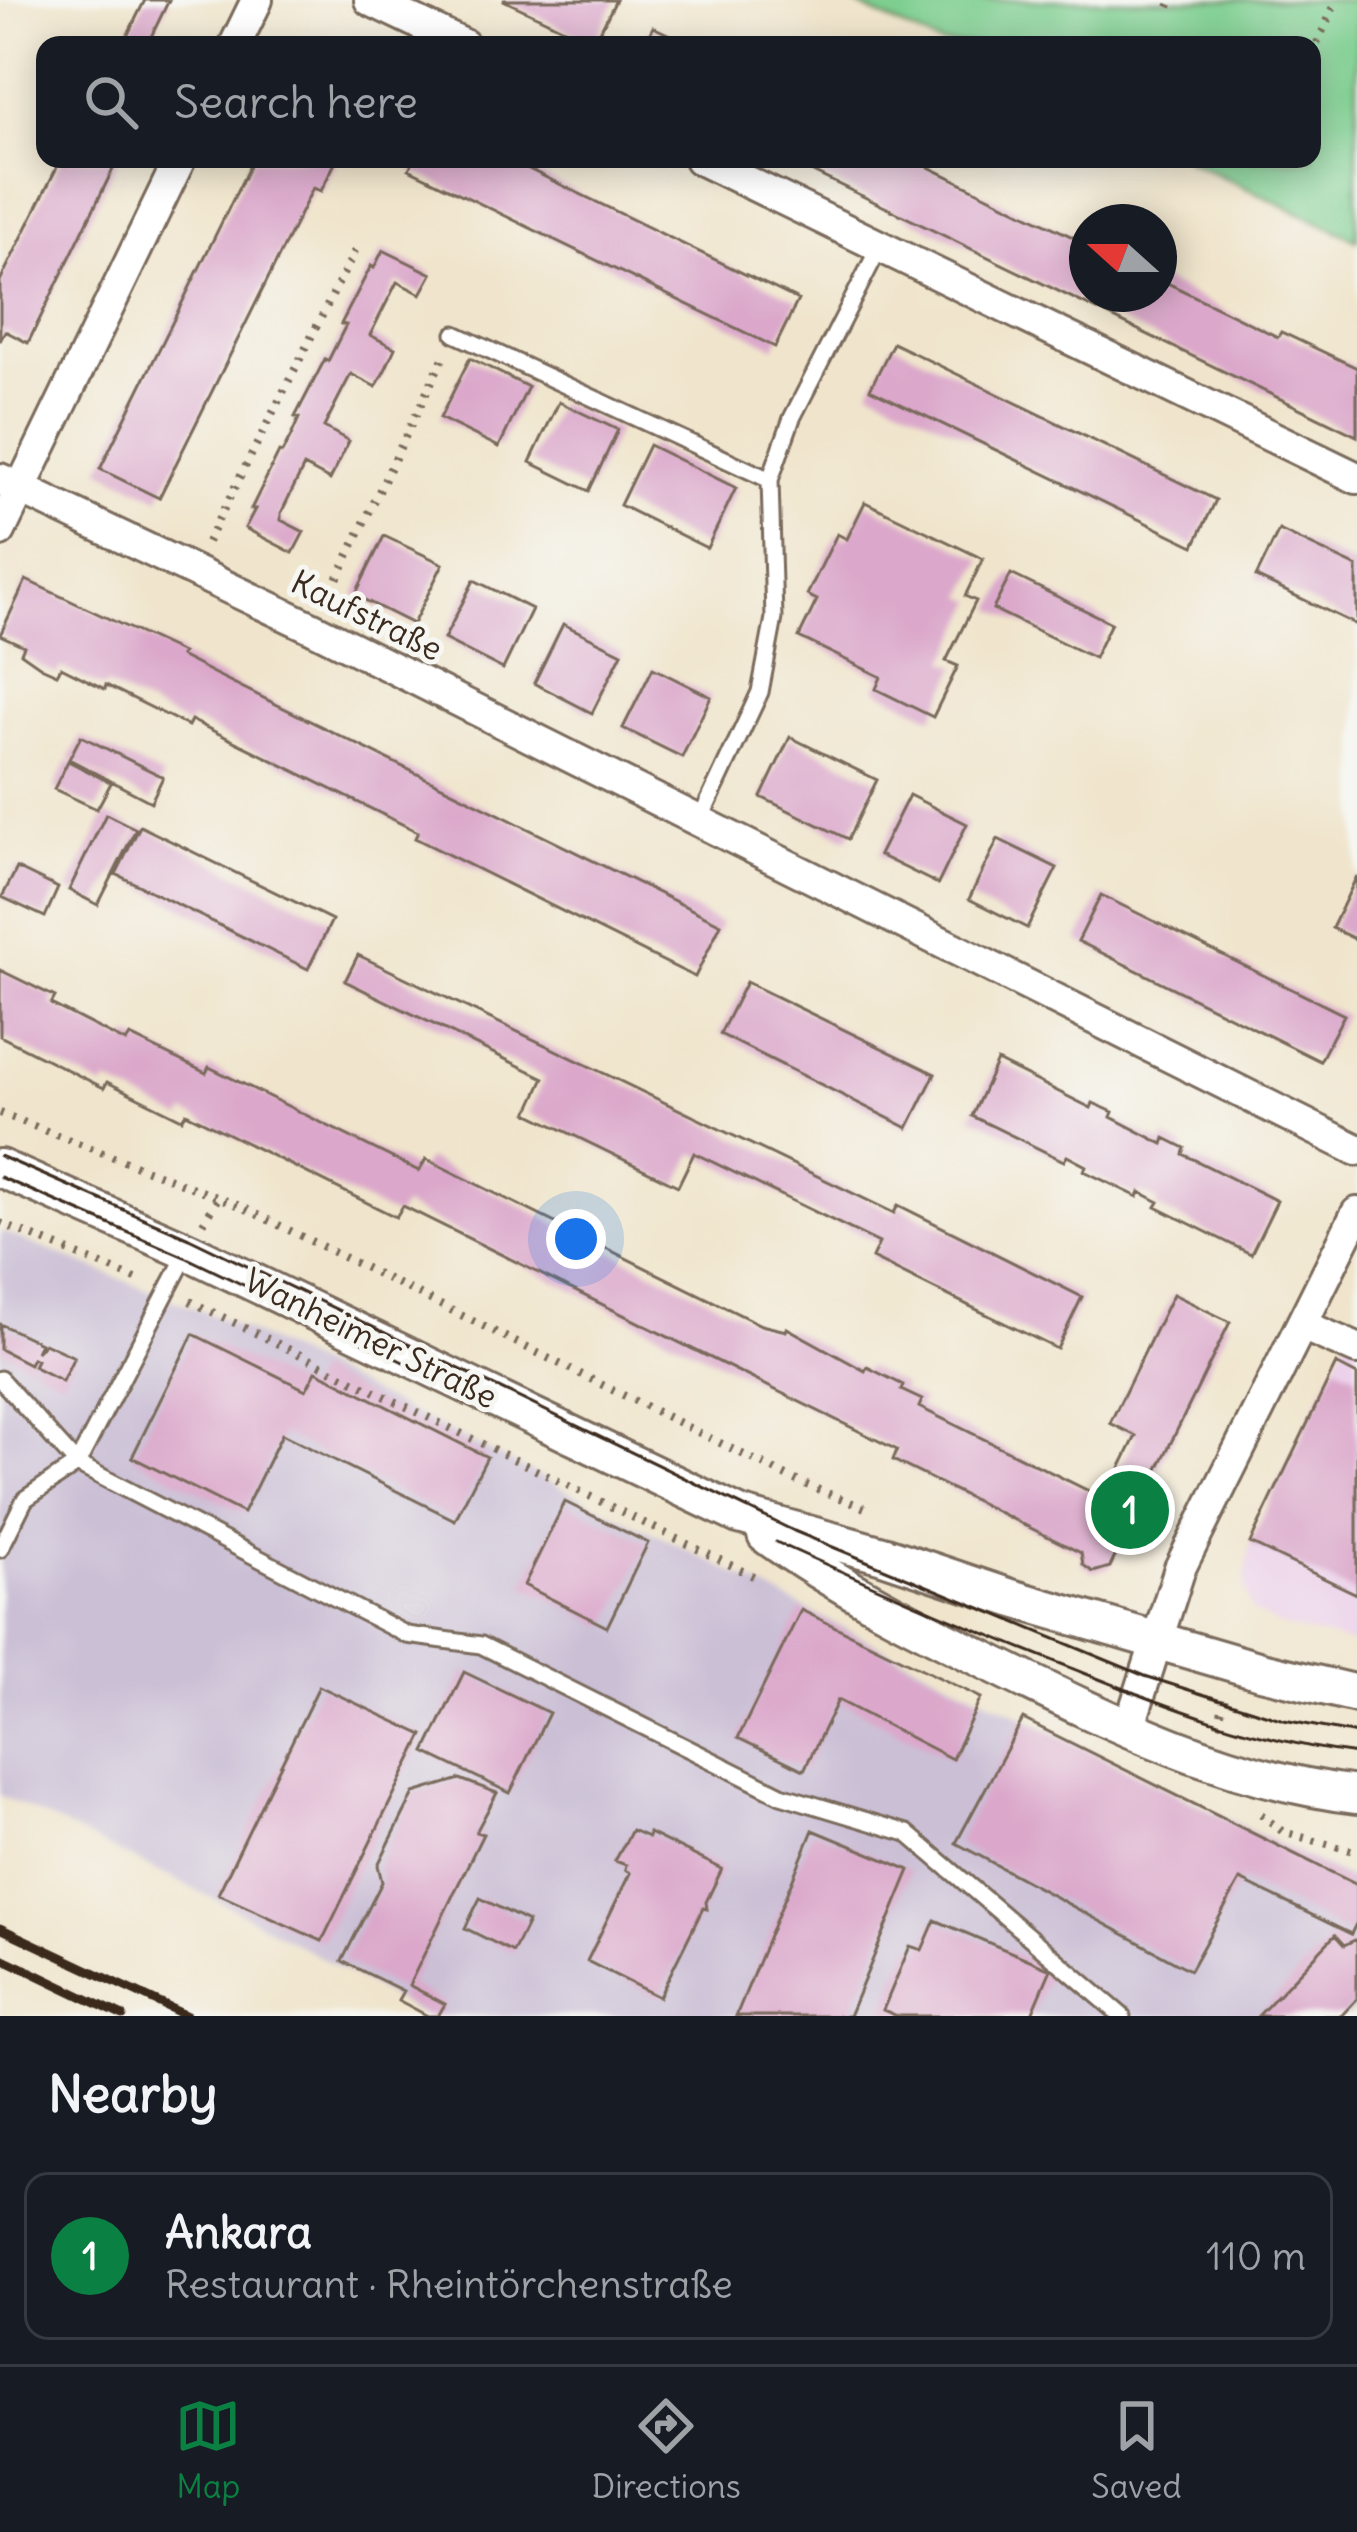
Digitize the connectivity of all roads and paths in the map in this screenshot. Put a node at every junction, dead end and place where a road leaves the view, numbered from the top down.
1 (257, 0) edge
2 (370, 0) edge
3 (1337, 0) edge
4 (240, 36) edge
5 (445, 36) edge
6 (1320, 36) edge
7 (175, 168) edge
8 (719, 168) edge
9 (880, 245) junction
10 (356, 249) dead end
11 (455, 334) joint
12 (1357, 478) edge
13 (770, 480) junction
14 (10, 484) edge
15 (0, 531) edge
16 (192, 571) junction
17 (313, 628) junction
18 (700, 820) junction
19 (0, 1112) edge
20 (1357, 1150) edge
21 (0, 1168) edge
22 (1357, 1213) edge
23 (0, 1223) edge
24 (188, 1251) junction
25 (166, 1292) junction
26 (1302, 1325) junction
27 (1357, 1349) edge
28 (0, 1379) edge
29 (76, 1464) junction
30 (739, 1515) junction
31 (881, 1515) dead end
32 (0, 1549) edge
33 (765, 1582) dead end
34 (1156, 1640) junction
35 (1234, 1663) junction
36 (1357, 1694) edge
37 (1128, 1731) junction
38 (1209, 1760) junction
39 (1357, 1795) edge
40 (1256, 1810) dead end
41 (1357, 1852) edge
42 (1122, 2016) edge

1 - 4 street
2 - 5 street
3 - 6 path
7 - 14 street
8 - 9 street
9 - 12 street
9 - 13 lane
10 - 16 path
11 - 13 lane
11 - 17 path
13 - 18 lane
14 - 15 street
14 - 16 street, Kaufstraße
16 - 17 street, Kaufstraße
17 - 18 street, Kaufstraße
18 - 20 street, Kaufstraße
19 - 31 path
21 - 24 street, Wanheimer Straße
22 - 26 street
23 - 25 path
24 - 25 lane
24 - 30 street, Wanheimer Straße
25 - 29 lane
25 - 33 path
26 - 27 street
26 - 34 street
28 - 29 lane
29 - 32 lane
29 - 42 lane
30 - 34 street, Wanheimer Straße
30 - 37 street, Wanheimer Straße
34 - 35 street, Wanheimer Straße
34 - 37 street
35 - 36 street, Wanheimer Straße
35 - 38 path
37 - 38 street, Wanheimer Straße
38 - 39 street, Wanheimer Straße
40 - 41 path

